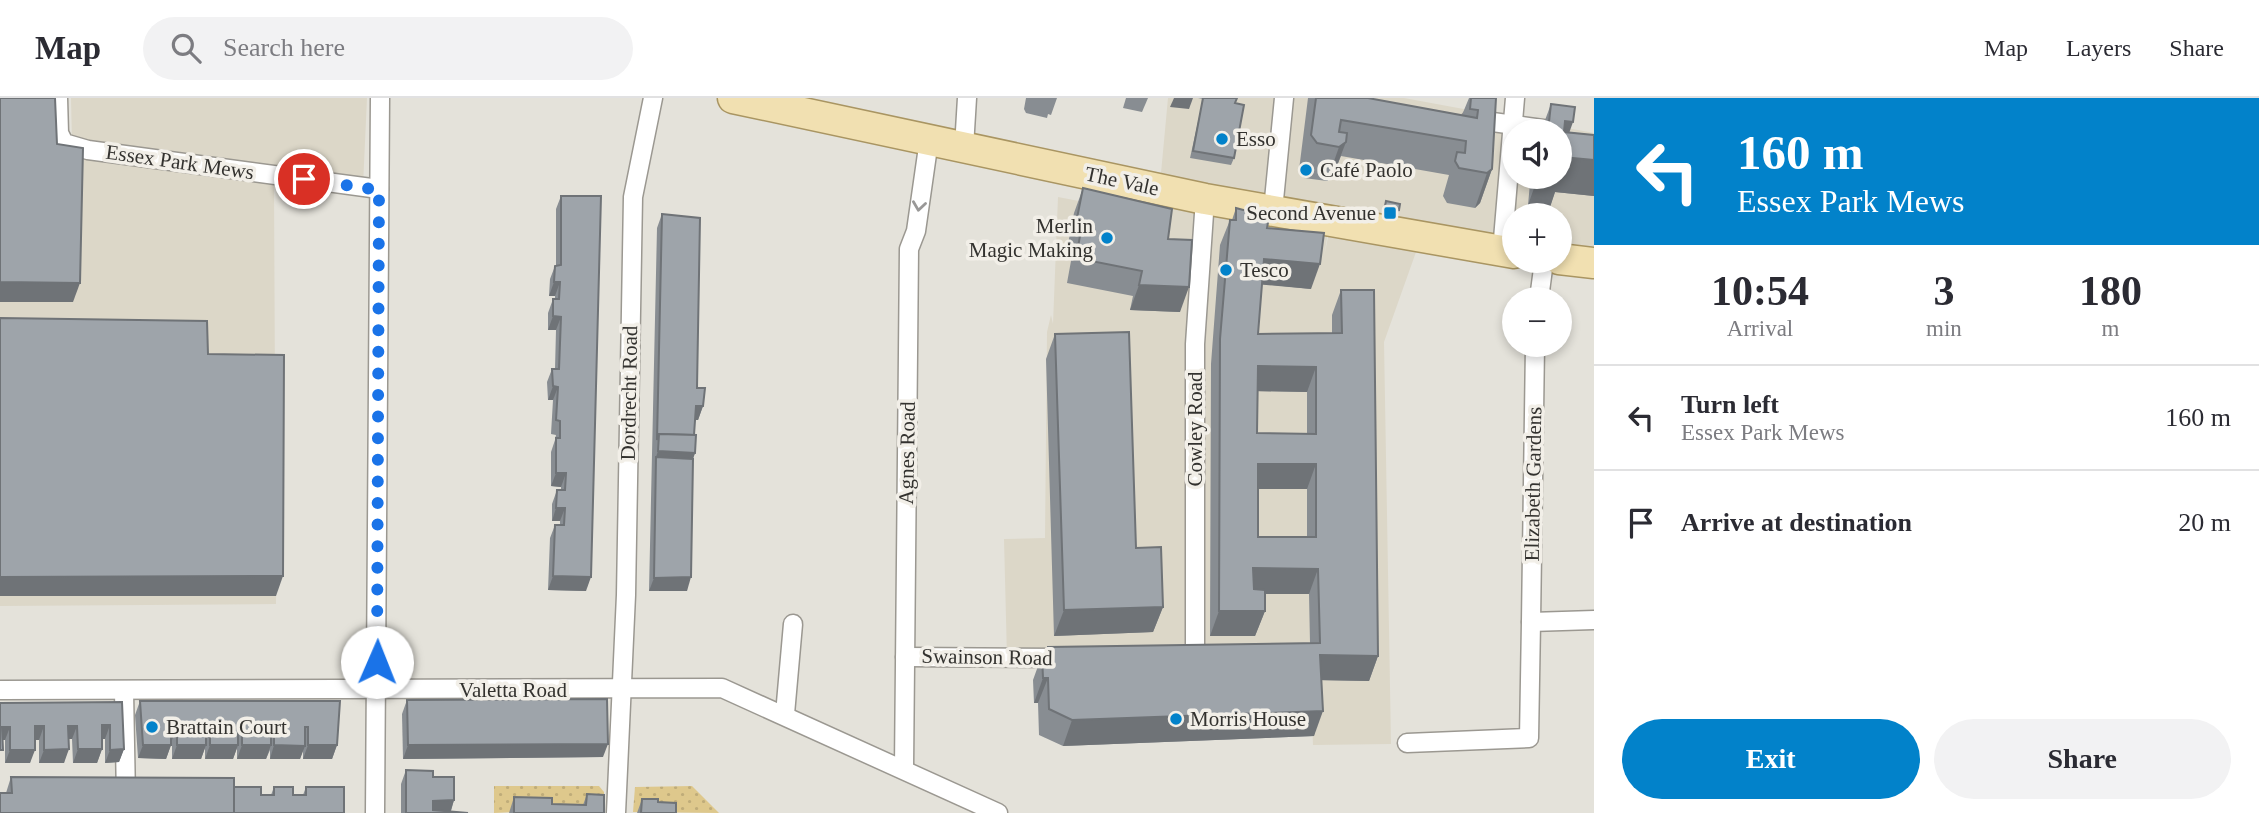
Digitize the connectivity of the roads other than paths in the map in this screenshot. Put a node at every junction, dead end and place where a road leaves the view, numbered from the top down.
1 (58, 98) edge
2 (380, 98) edge
3 (653, 98) edge
4 (733, 98) edge
5 (967, 98) edge
6 (1284, 98) edge
7 (1515, 98) edge
8 (1448, 114) edge
9 (1513, 119) edge
10 (1502, 125) edge
11 (929, 140) junction
12 (964, 147) junction
13 (379, 190) junction
14 (1205, 199) junction
15 (1273, 210) junction
16 (1502, 251) edge
17 (1572, 260) edge
18 (1594, 263) edge
19 (1535, 357) edge
20 (1594, 620) edge
21 (1531, 622) junction
22 (793, 624) dead end
23 (905, 657) junction
24 (1087, 658) edge
25 (1168, 659) edge
26 (0, 690) edge
27 (376, 690) junction
28 (623, 690) junction
29 (124, 691) junction
30 (785, 714) junction
31 (1407, 743) dead end
32 (904, 768) junction
33 (114, 799) edge
34 (375, 813) edge
35 (616, 813) edge
36 (998, 813) edge

1 - 13 street, Essex Park Mews
2 - 13 street
3 - 28 street, Dordrecht Road
4 - 11 main road, The Vale
5 - 12 street
6 - 15 street
7 - 9 street
8 - 10 street
11 - 12 main road, The Vale
11 -> 23 street, Agnes Road
12 - 14 main road, The Vale
13 - 27 street
14 - 15 main road, The Vale
14 - 25 street, Cowley Road
15 - 16 main road, The Vale
17 - 18 main road
19 - 21 street, Elizabeth Gardens
20 - 21 street
21 - 31 street, Elizabeth Gardens
22 - 30 street
23 - 24 street, Swainson Road
23 - 32 street, Agnes Road
26 - 29 street, Valetta Road
27 - 28 street, Valetta Road
27 - 29 street, Valetta Road
27 - 34 street
28 - 30 street, Valetta Road
28 - 35 street, Dordrecht Road
29 - 33 street
30 - 32 street, Valetta Road
32 - 36 street, Valetta Road

